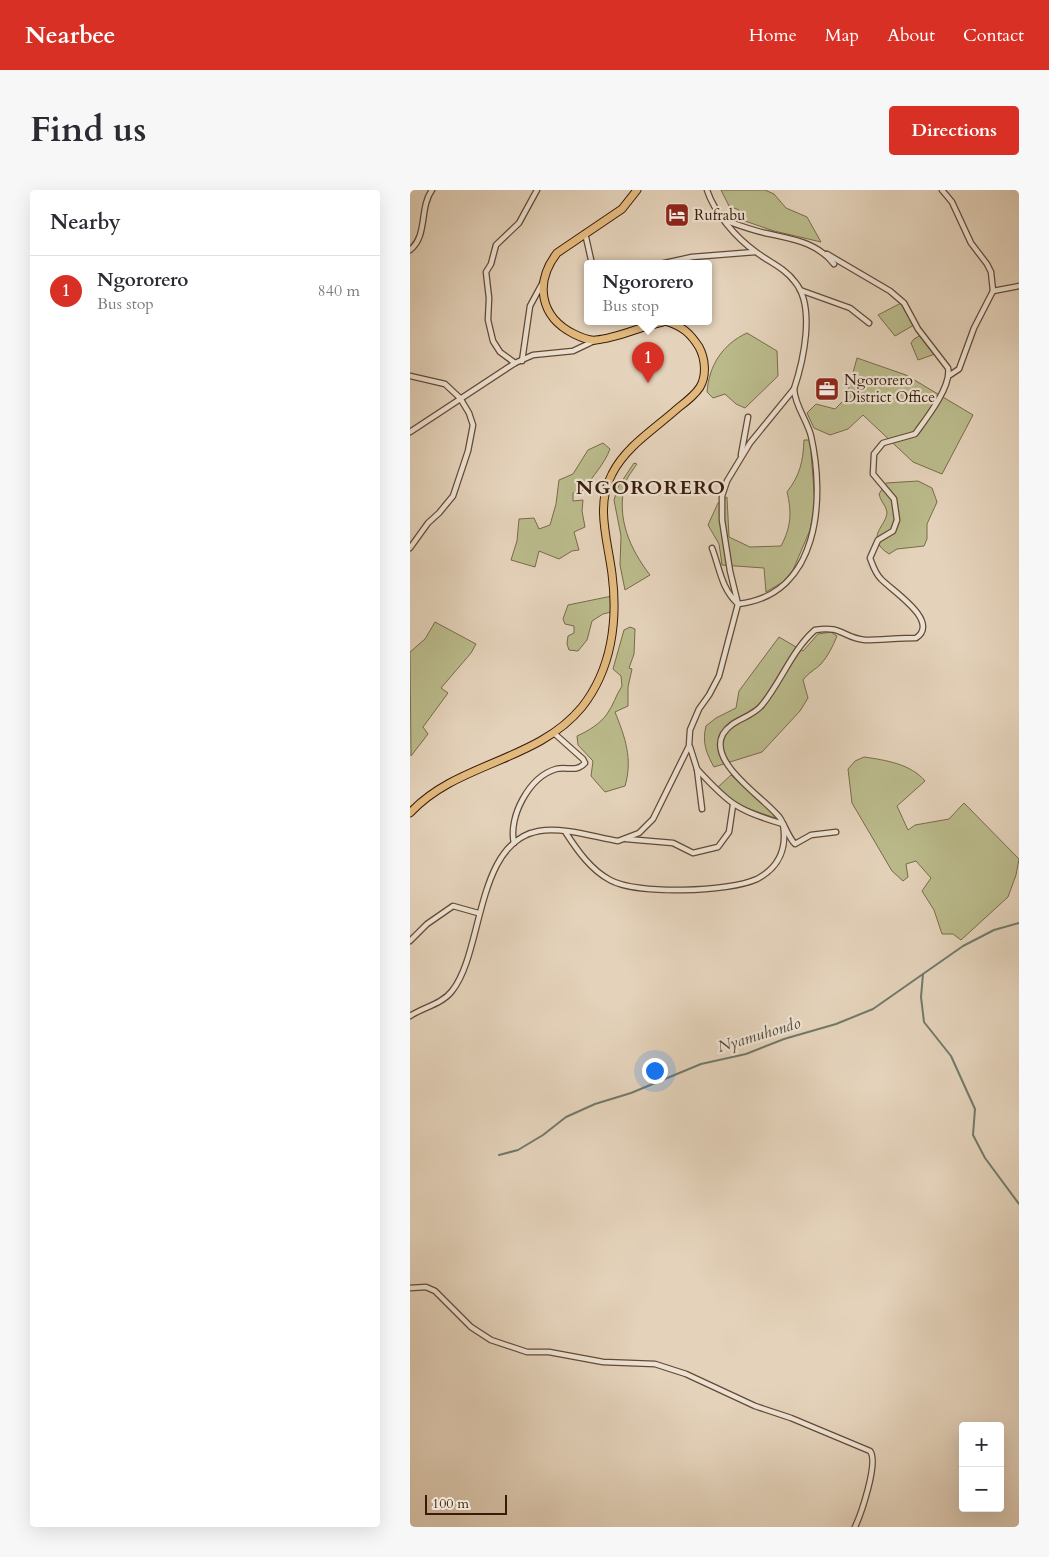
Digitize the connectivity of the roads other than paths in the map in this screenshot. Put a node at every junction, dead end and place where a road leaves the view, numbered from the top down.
1 (432, 190) edge
2 (537, 190) edge
3 (637, 190) edge
4 (707, 190) edge
5 (942, 190) edge
6 (724, 220) junction
7 (585, 233) junction
8 (410, 250) edge
9 (755, 252) junction
10 (827, 254) junction
11 (591, 260) edge
12 (678, 260) edge
13 (834, 264) dead end
14 (543, 281) junction
15 (1019, 286) edge
16 (800, 290) junction
17 (993, 292) junction
18 (869, 322) dead end
19 (652, 325) edge
20 (677, 325) edge
21 (594, 341) junction
22 (522, 361) junction
23 (515, 363) junction
24 (950, 375) junction
25 (410, 376) edge
26 (794, 390) junction
27 (460, 398) junction
28 (748, 417) dead end
29 (410, 432) edge
30 (740, 458) junction
31 (410, 548) edge
32 (712, 548) dead end
33 (738, 604) junction
34 (555, 734) junction
35 (690, 746) junction
36 (697, 769) junction
37 (733, 805) junction
38 (702, 809) dead end
39 (410, 813) edge
40 (783, 824) junction
41 (566, 832) junction
42 (836, 832) dead end
43 (626, 839) junction
44 (514, 843) junction
45 (478, 913) junction
46 (410, 941) edge
47 (410, 1016) edge
48 (410, 1288) edge
49 (855, 1527) edge

1 - 8 street
2 - 23 street
3 - 7 main road
4 - 6 street
5 - 17 street
6 - 9 street
6 - 10 street
7 - 11 street
7 - 14 main road
9 - 12 street
9 - 16 street
10 - 13 street
10 - 24 street
14 - 21 main road
14 - 22 street
15 - 17 street
16 - 18 street
16 - 26 street
17 - 24 street
19 - 21 main road
20 - 34 main road
21 - 22 street
22 - 23 street
23 - 27 street
24 - 40 street
25 - 27 street
26 - 30 street
26 - 33 street
27 - 29 street
27 - 31 street
28 - 30 street
30 - 33 street
32 - 33 street
33 - 35 street
34 - 39 main road
34 - 44 street
35 - 36 street
35 - 43 street
36 - 37 street
36 - 38 street
37 - 40 street
37 - 43 street
40 - 41 street
40 - 42 street
41 - 43 street
41 - 44 street
44 - 45 street
45 - 46 street
45 - 47 street
48 - 49 street

